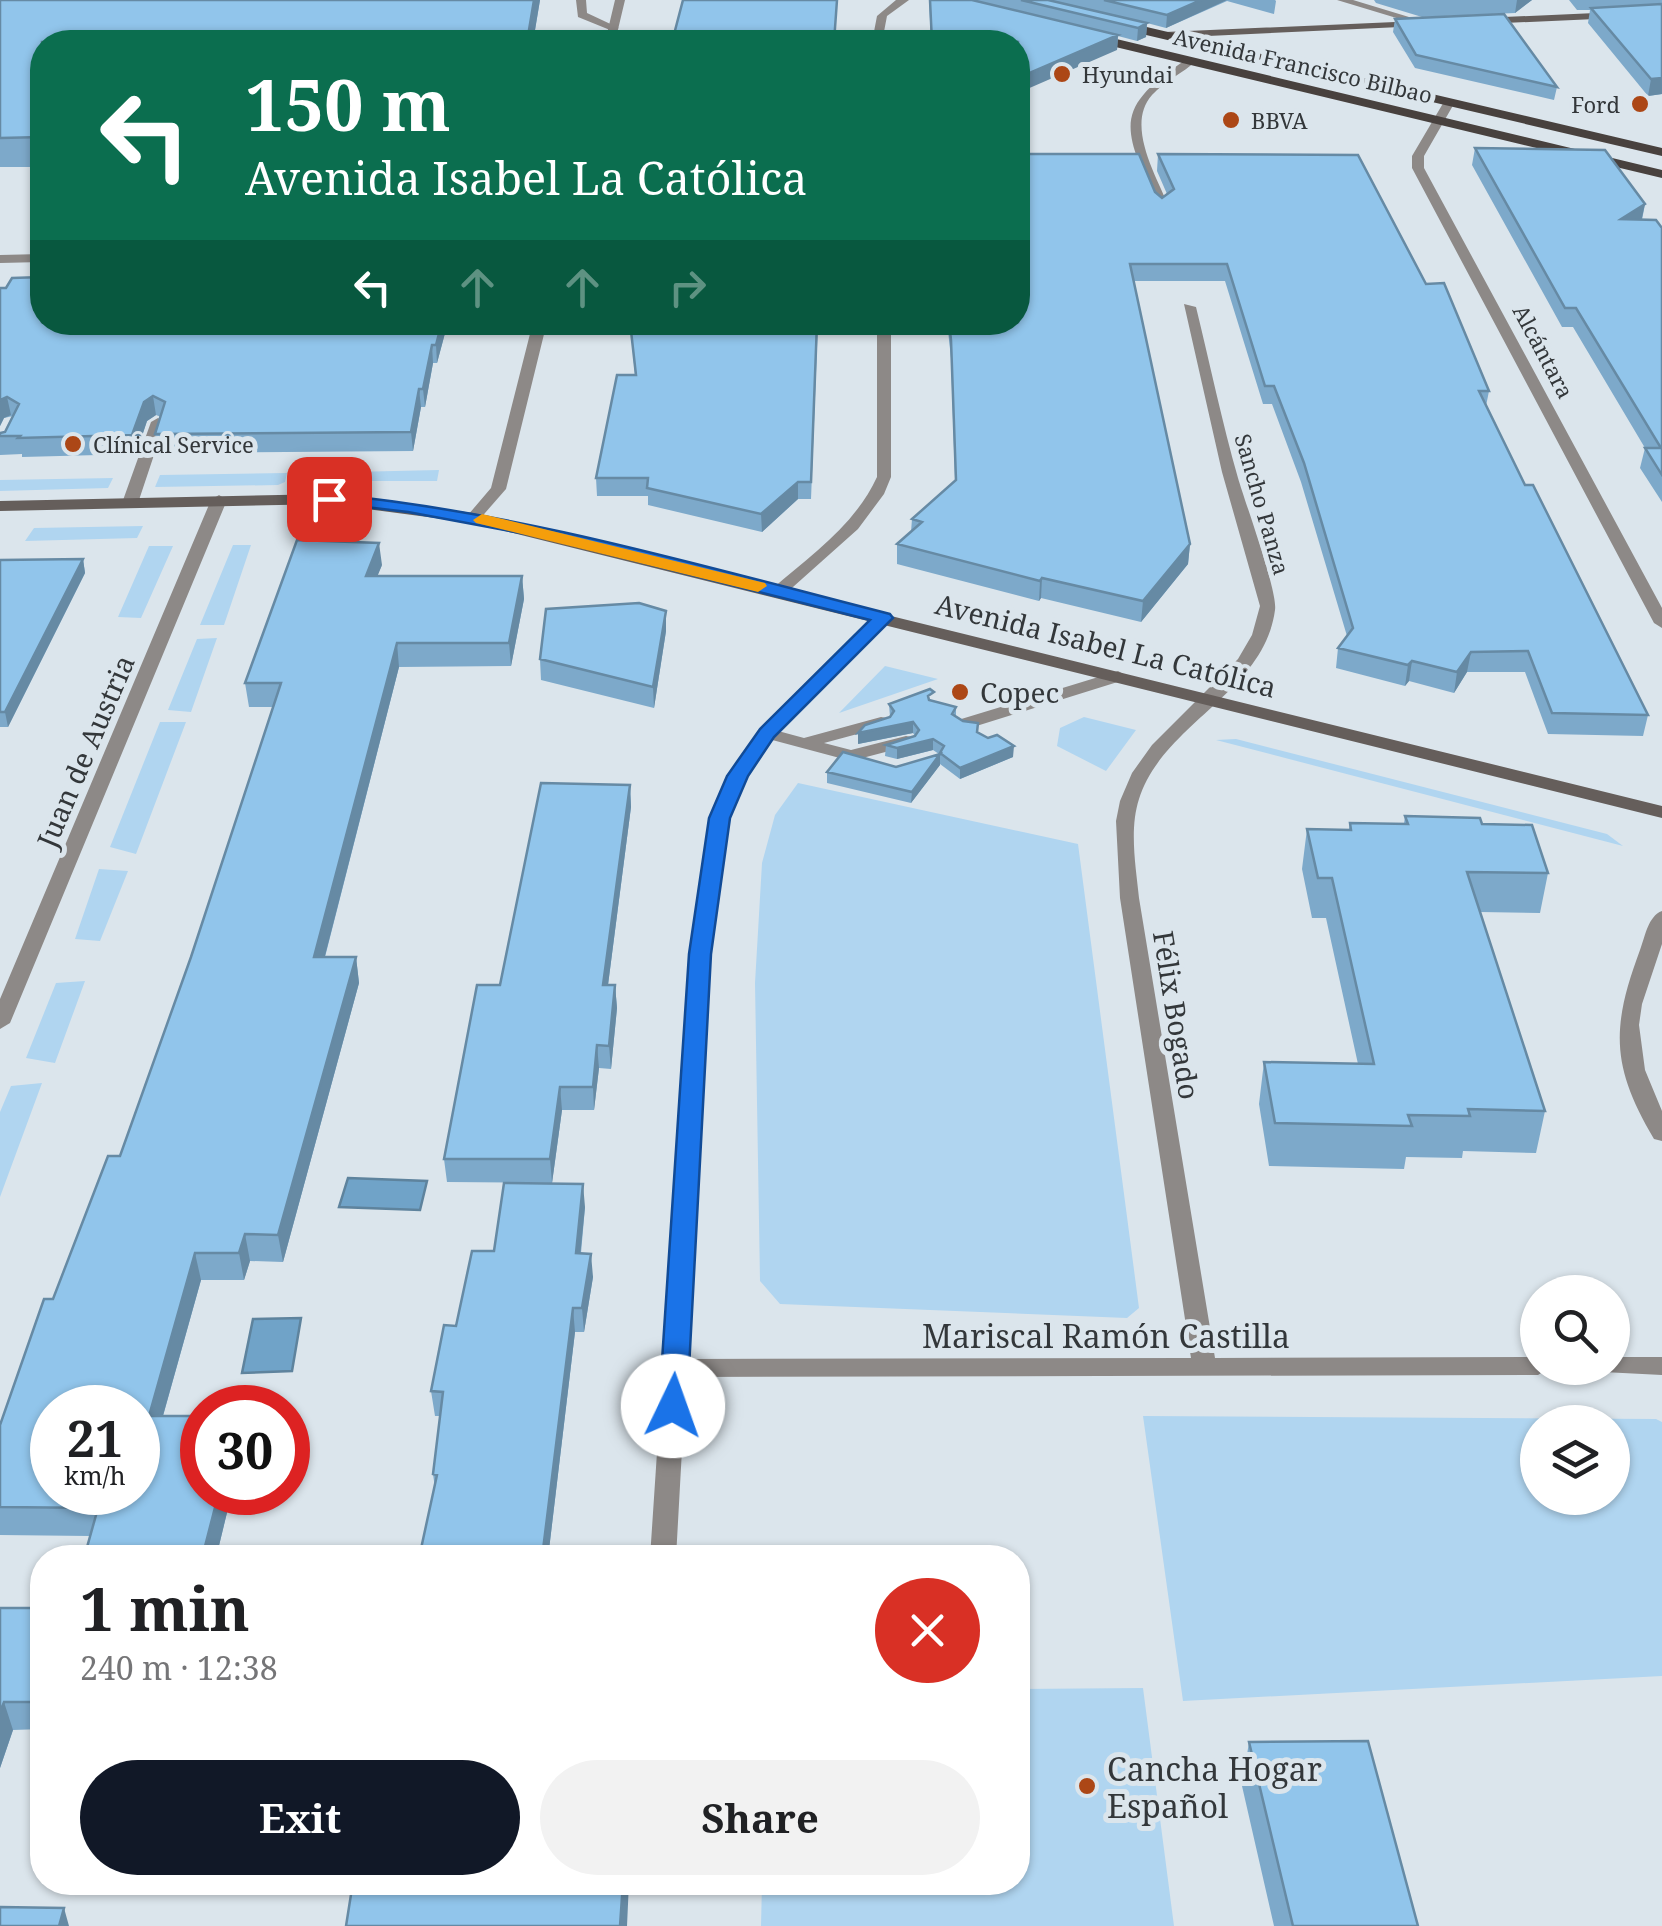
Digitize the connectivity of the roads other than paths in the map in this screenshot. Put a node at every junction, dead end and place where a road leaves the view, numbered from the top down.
1 (582, 0) edge
2 (620, 0) edge
3 (904, 0) edge
4 (1342, 0) edge
5 (1406, 0) edge
6 (1662, 13) edge
7 (1109, 22) edge
8 (1466, 22) edge
9 (1447, 23) edge
10 (1427, 24) junction
11 (614, 28) joint
12 (878, 30) edge
13 (1060, 30) edge
14 (1079, 34) junction
15 (1165, 35) junction
16 (1191, 61) junction
17 (1449, 102) junction
18 (1437, 120) junction
19 (1662, 152) edge
20 (1662, 174) edge
21 (1163, 207) edge
22 (30, 258) edge
23 (0, 259) edge
24 (1188, 307) dead end
25 (537, 335) edge
26 (884, 335) edge
27 (158, 422) edge
28 (219, 500) junction
29 (130, 503) junction
30 (0, 506) edge
31 (473, 518) junction
32 (778, 592) junction
33 (884, 618) junction
34 (1662, 623) edge
35 (1118, 676) junction
36 (1212, 699) junction
37 (1004, 713) junction
38 (960, 717) edge
39 (880, 722) edge
40 (767, 733) junction
41 (990, 739) edge
42 (906, 741) edge
43 (803, 744) junction
44 (851, 756) junction
45 (882, 764) edge
46 (1662, 812) edge
47 (1662, 916) edge
48 (0, 1022) edge
49 (1662, 1134) edge
50 (1520, 1366) edge
51 (1630, 1366) edge
52 (1662, 1366) edge
53 (1204, 1367) junction
54 (676, 1368) junction
55 (665, 1545) edge

1 - 11 street
2 - 11 street
3 - 12 street
4 - 10 street
5 - 10 street
6 - 8 main road
7 - 15 main road, Avenida Francisco Bilbao
9 - 10 main road
10 - 15 main road
13 - 14 main road, Avenida Francisco Bilbao
14 - 15 main road
14 - 16 main road, Avenida Francisco Bilbao
15 - 17 main road, Avenida Francisco Bilbao
16 - 18 main road, Avenida Francisco Bilbao
16 - 21 street
17 - 18 street, Alcántara
17 - 19 main road, Avenida Francisco Bilbao
18 - 20 main road, Avenida Francisco Bilbao
18 - 34 street, Alcántara
22 - 23 street
24 - 36 street, Sancho Panza
25 - 31 street
26 - 32 street
27 - 29 street
28 - 29 main road, Avenida Isabel La Católica
28 - 31 main road, Avenida Isabel La Católica
28 - 48 street, Juan de Austria
29 - 30 main road, Avenida Isabel La Católica
31 - 32 main road, Avenida Isabel La Católica
32 - 33 main road, Avenida Isabel La Católica
33 - 35 main road, Avenida Isabel La Católica
33 - 40 street
35 - 36 main road, Avenida Isabel La Católica
35 - 37 street
36 - 46 main road, Avenida Isabel La Católica
36 - 53 street, Félix Bogado
37 - 38 street
37 - 41 street
39 - 43 street
40 - 43 street
40 - 54 street
42 - 44 street
43 - 44 street
44 - 45 street
47 - 49 street
50 - 53 street, Mariscal Ramón Castilla
51 - 52 street
53 - 54 street, Mariscal Ramón Castilla
54 - 55 street

